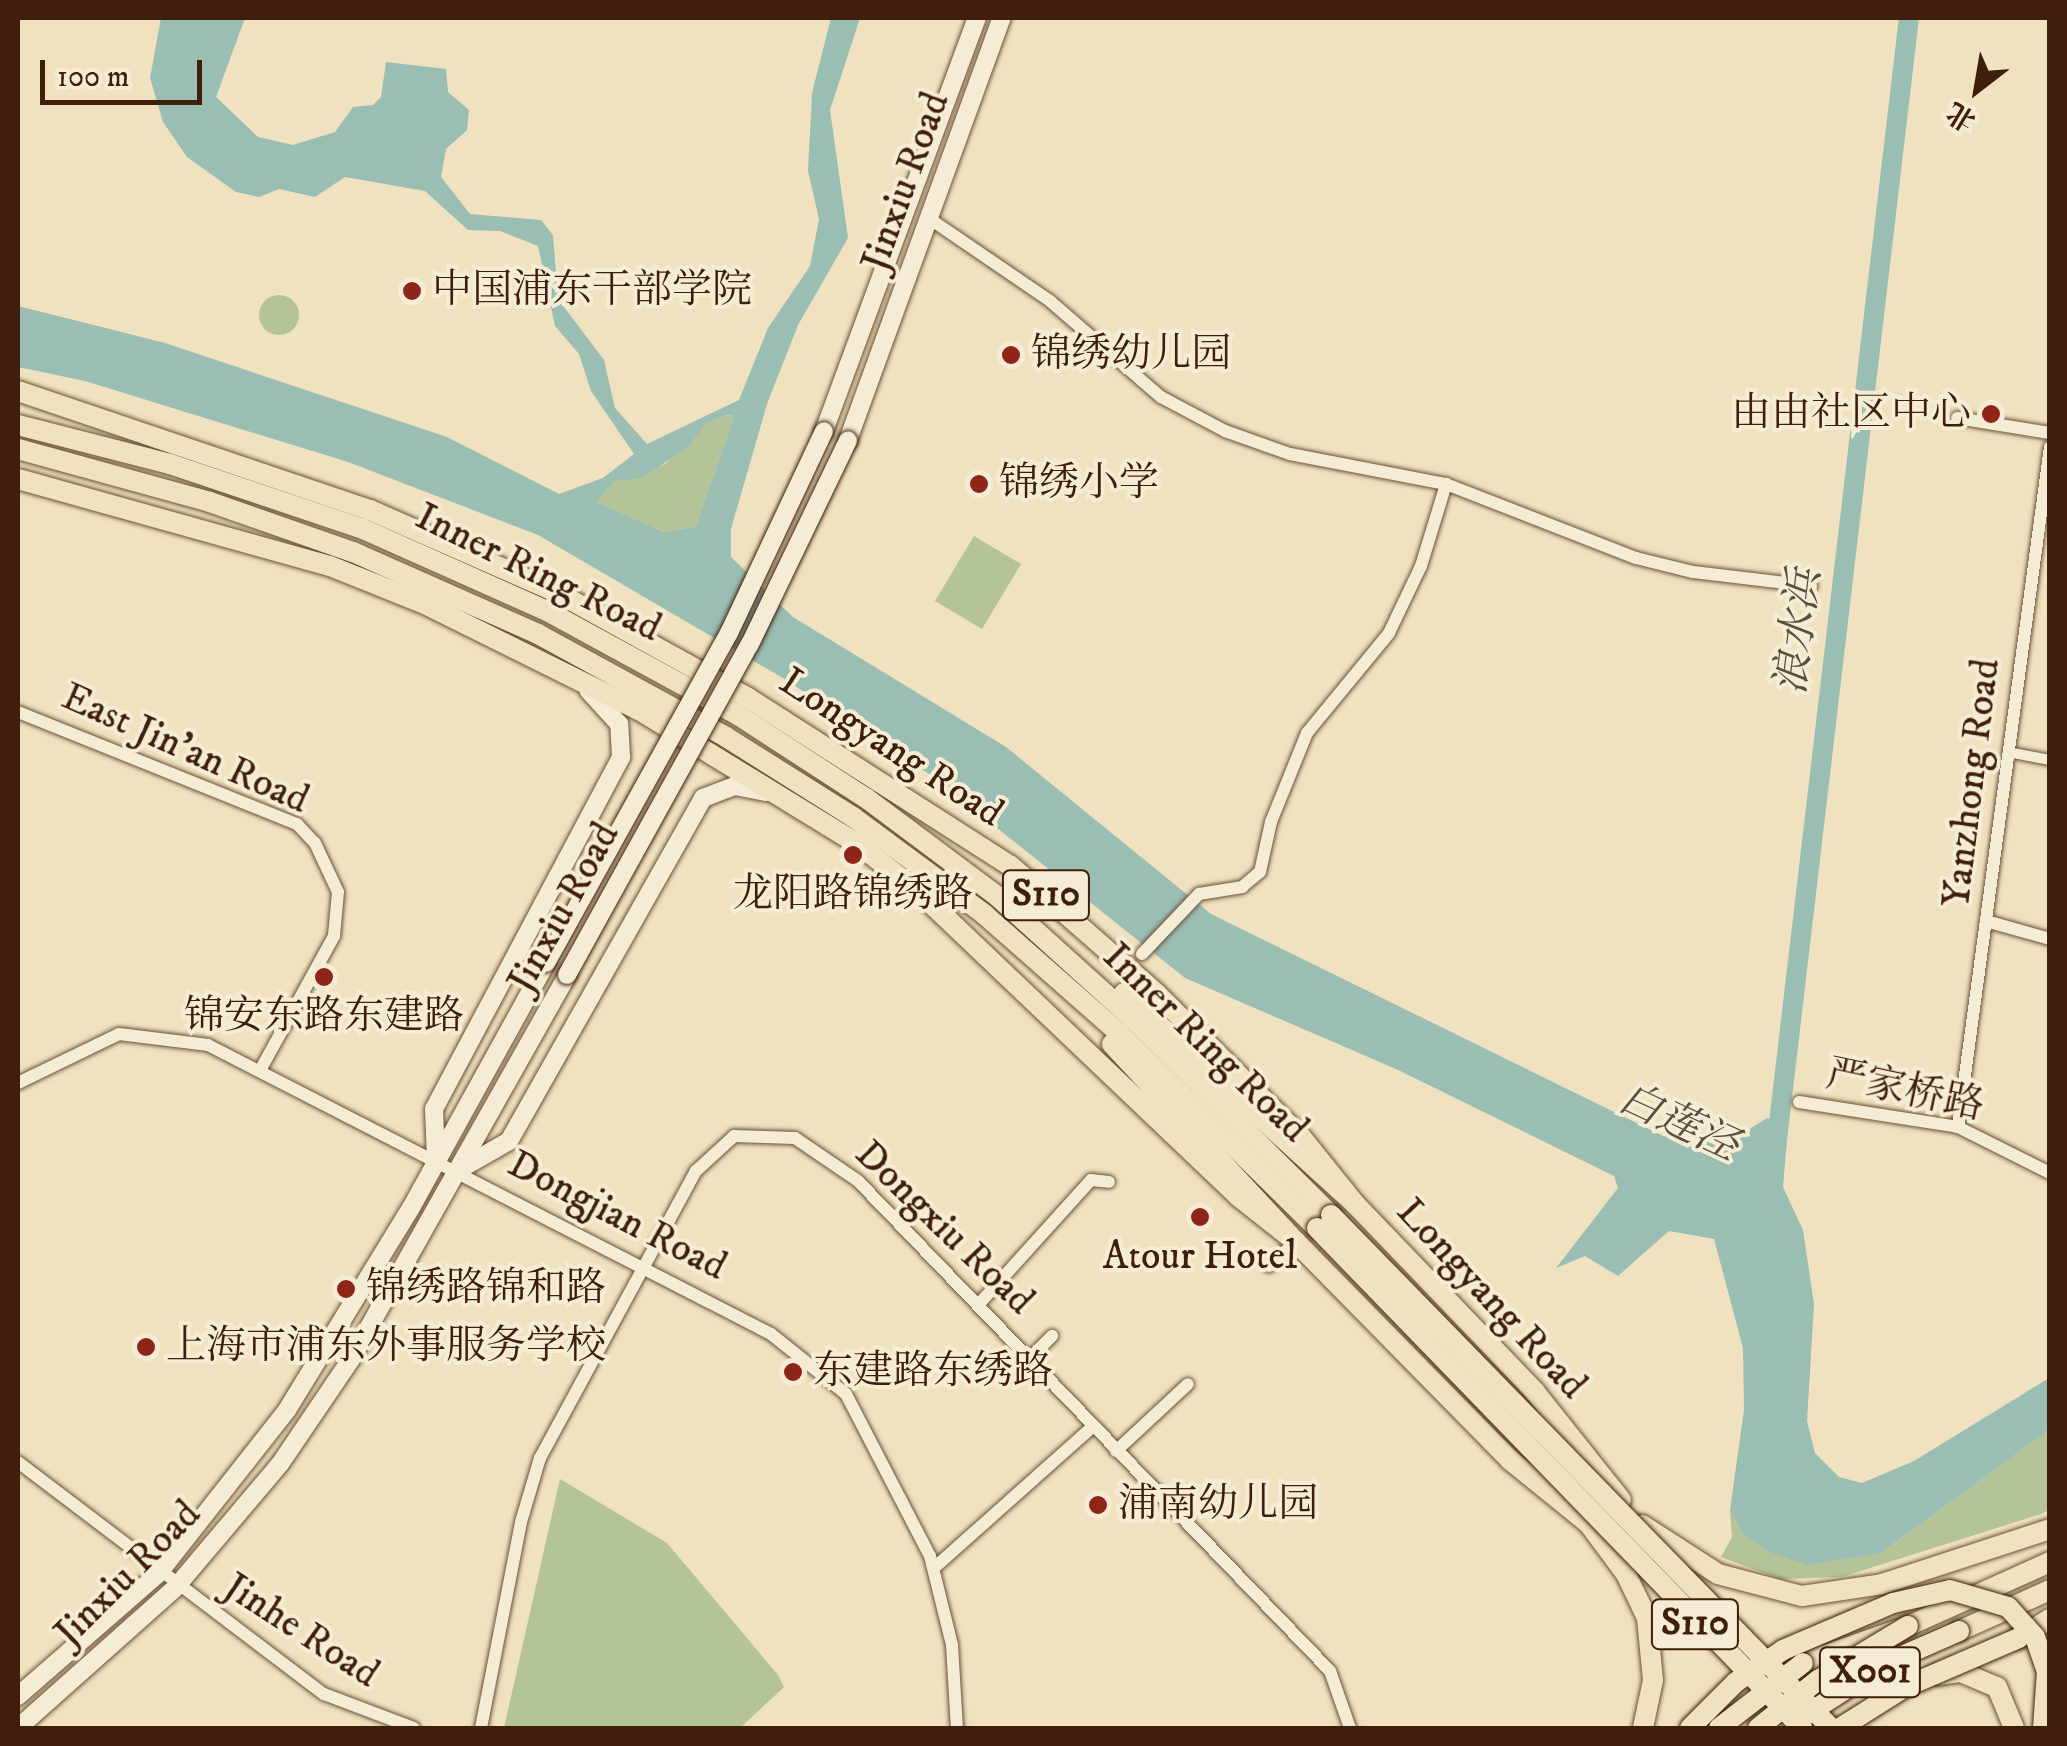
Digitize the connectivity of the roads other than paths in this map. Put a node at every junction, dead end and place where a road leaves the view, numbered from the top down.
1 (977, 18) edge
2 (1002, 18) edge
3 (930, 219) junction
4 (18, 391) edge
5 (18, 416) edge
6 (1957, 418) dead end
7 (18, 425) edge
8 (2050, 433) edge
9 (2050, 447) edge
10 (18, 450) edge
11 (116, 450) junction
12 (18, 462) edge
13 (18, 479) edge
14 (1446, 484) junction
15 (291, 529) junction
16 (1811, 586) dead end
17 (503, 640) junction
18 (18, 712) edge
19 (2008, 752) junction
20 (2050, 760) edge
21 (786, 798) junction
22 (997, 896) junction
23 (984, 914) junction
24 (1986, 921) junction
25 (2050, 940) edge
26 (1142, 954) dead end
27 (261, 1070) junction
28 (18, 1083) edge
29 (1799, 1102) dead end
30 (1958, 1127) junction
31 (436, 1161) junction
32 (458, 1171) junction
33 (2050, 1173) edge
34 (1109, 1182) dead end
35 (1355, 1204) junction
36 (1324, 1222) junction
37 (1296, 1242) junction
38 (642, 1264) junction
39 (1269, 1266) dead end
40 (979, 1304) junction
41 (1052, 1336) dead end
42 (1031, 1357) junction
43 (1188, 1384) dead end
44 (1092, 1426) junction
45 (1116, 1450) junction
46 (18, 1462) edge
47 (1589, 1524) junction
48 (1642, 1524) junction
49 (2050, 1528) edge
50 (2050, 1562) edge
51 (934, 1568) junction
52 (158, 1574) junction
53 (176, 1587) junction
54 (2050, 1590) edge
55 (2050, 1619) edge
56 (1908, 1626) junction
57 (1905, 1687) junction
58 (18, 1696) edge
59 (18, 1728) edge
60 (414, 1728) edge
61 (482, 1728) edge
62 (957, 1728) edge
63 (1350, 1728) edge
64 (1643, 1728) edge
65 (1690, 1728) edge
66 (1718, 1728) edge
67 (1758, 1728) edge
68 (1796, 1728) edge
69 (1832, 1728) edge
70 (1840, 1728) edge
71 (2014, 1728) edge
72 (2042, 1728) edge

1 - 31 main road, Jinxiu Road, bridge
2 - 3 main road, Jinxiu Road
3 - 14 street
3 - 32 main road, Jinxiu Road, bridge
4 - 35 main road, Longyang Road / S110
5 - 11 main road
6 - 8 street
7 - 11 main road, Inner Ring Road
9 - 19 street, Yanzhong Road
10 - 15 main road, Inner Ring Road
11 - 22 main road, Inner Ring Road
12 - 15 main road
13 - 17 main road, S110
14 - 16 street
14 - 26 street
15 - 23 main road, Inner Ring Road
17 - 21 main road, S110
17 - 31 main road
18 - 27 street, East Jin'an Road
19 - 20 street
19 - 24 street, Yanzhong Road
21 - 32 main road
21 - 37 main road, S110
22 - 35 main road
22 - 36 main road, Inner Ring Road
23 - 36 main road, Inner Ring Road
23 - 37 main road
24 - 25 street
24 - 30 street, Yanzhong Road
27 - 28 street, Dongjian Road
27 - 31 street, Dongjian Road
29 - 30 street, 严家桥路
30 - 33 street, 严家桥路
31 - 32 street, Dongjian Road
31 - 52 main road, Jinxiu Road
32 - 38 street, Dongjian Road
32 - 53 main road, Jinxiu Road
34 - 40 street
35 - 48 main road, Longyang Road / S110
36 - 68 main road, Inner Ring Road, bridge
36 - 69 main road, Inner Ring Road, bridge
37 - 39 street
37 - 47 main road, S110
38 - 40 street, Dongxiu Road
38 - 51 street, Dongjian Road
38 - 61 street, Dongxiu Road
40 - 42 street, Dongxiu Road
41 - 42 street
42 - 44 street, Dongxiu Road
43 - 45 street
44 - 45 street, Dongxiu Road
44 - 51 street
45 - 63 street, Dongxiu Road
46 - 52 street, Jinhe Road
47 - 64 main road
47 - 68 main road, S110
48 - 49 main road
48 - 70 main road, Longyang Road / S110
50 - 56 main road, X001
51 - 62 street, Dongjian Road
52 - 53 street, Jinhe Road
52 - 58 main road, Jinxiu Road
53 - 59 main road, Jinxiu Road
53 - 60 street, Jinhe Road
54 - 68 main road, X001, bridge
55 - 57 main road, bridge
56 - 66 main road, bridge
56 - 67 main road, X001, bridge
57 - 70 main road, bridge
57 - 71 main road, bridge
65 - 72 main road, bridge

